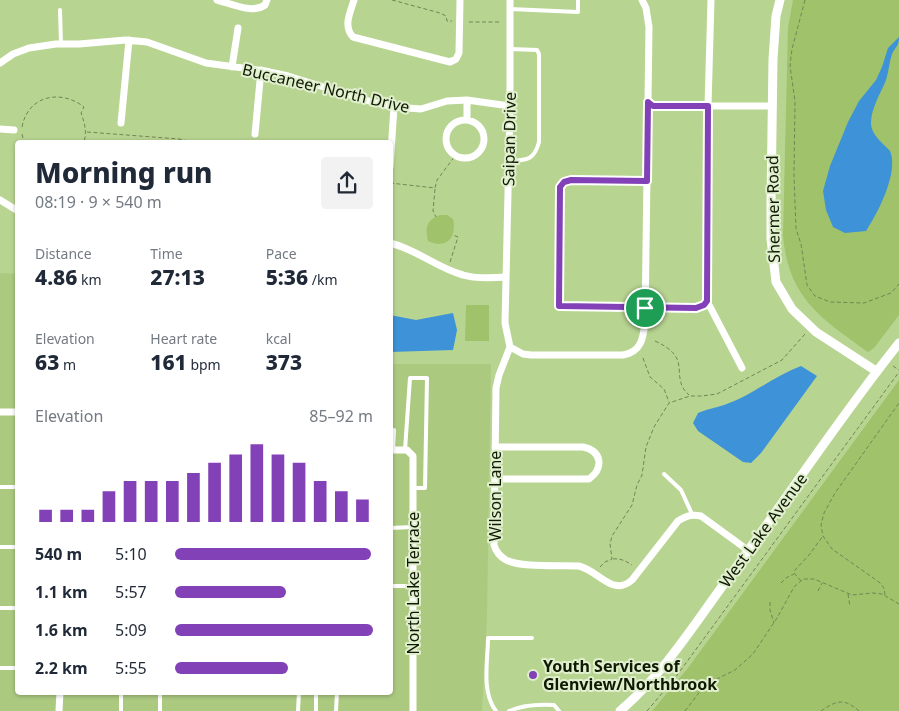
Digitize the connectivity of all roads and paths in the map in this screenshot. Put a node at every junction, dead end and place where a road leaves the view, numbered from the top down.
1 (217, 0) edge
2 (267, 0) edge
3 (354, 0) edge
4 (392, 0) edge
5 (460, 0) edge
6 (510, 0) edge
7 (578, 0) edge
8 (642, 0) edge
9 (711, 0) edge
10 (780, 0) edge
11 (805, 0) edge
12 (60, 10) dead end
13 (510, 10) junction
14 (460, 22) junction
15 (500, 22) dead end
16 (238, 28) dead end
17 (129, 40) junction
18 (61, 44) junction
19 (510, 49) junction
20 (0, 63) edge
21 (232, 67) junction
22 (261, 70) junction
23 (467, 100) junction
24 (648, 102) junction
25 (510, 106) junction
26 (708, 106) junction
27 (772, 106) junction
28 (394, 107) junction
29 (467, 120) junction
30 (121, 123) dead end
31 (0, 129) edge
32 (14, 130) dead end
33 (86, 132) junction
34 (255, 134) dead end
35 (24, 140) edge
36 (84, 140) edge
37 (183, 140) edge
38 (392, 140) edge
39 (455, 156) junction
40 (509, 162) junction
41 (647, 181) junction
42 (393, 184) edge
43 (435, 188) junction
44 (0, 200) edge
45 (15, 210) edge
46 (436, 217) dead end
47 (454, 235) dead end
48 (393, 244) edge
49 (447, 269) junction
50 (506, 277) junction
51 (899, 284) edge
52 (707, 301) junction
53 (645, 308) junction
54 (805, 334) dead end
55 (655, 342) dead end
56 (899, 343) edge
57 (510, 347) junction
58 (643, 358) dead end
59 (742, 368) dead end
60 (876, 372) junction
61 (899, 372) edge
62 (690, 396) junction
63 (669, 403) junction
64 (899, 403) edge
65 (0, 412) edge
66 (15, 412) edge
67 (495, 447) junction
68 (393, 450) edge
69 (405, 450) junction
70 (664, 474) dead end
71 (495, 479) junction
72 (0, 487) edge
73 (15, 487) edge
74 (413, 488) junction
75 (692, 514) junction
76 (413, 527) junction
77 (393, 528) edge
78 (823, 536) junction
79 (0, 547) edge
80 (15, 547) edge
81 (749, 551) junction
82 (612, 559) junction
83 (601, 565) dead end
84 (633, 566) dead end
85 (794, 574) junction
86 (801, 581) junction
87 (823, 582) junction
88 (781, 583) dead end
89 (393, 586) edge
90 (413, 586) junction
91 (818, 591) dead end
92 (848, 594) junction
93 (885, 595) junction
94 (770, 602) dead end
95 (899, 604) edge
96 (850, 607) dead end
97 (0, 608) edge
98 (15, 608) edge
99 (774, 623) junction
100 (532, 638) dead end
101 (0, 668) edge
102 (15, 668) edge
103 (60, 695) edge
104 (121, 695) edge
105 (160, 695) edge
106 (299, 695) edge
107 (316, 695) edge
108 (337, 695) edge
109 (60, 711) edge
110 (121, 711) edge
111 (160, 711) edge
112 (298, 711) edge
113 (316, 711) edge
114 (336, 711) edge
115 (413, 711) edge
116 (496, 711) edge
117 (509, 711) edge
118 (559, 711) edge
119 (620, 711) edge
120 (647, 711) edge
121 (685, 711) edge
122 (821, 711) edge
123 (859, 711) edge

1 - 2 street
3 - 14 street
4 - 14 path
5 - 14 street
6 - 13 street, Saipan Drive
7 - 13 lane
8 - 24 street
9 - 26 street
10 - 27 street, Shermer Road
11 - 51 path
12 - 18 lane
13 - 19 street, Saipan Drive
14 - 15 path
16 - 21 street
17 - 18 street, Buccaneer North Drive
17 - 21 street, Buccaneer North Drive
17 - 30 street
18 - 20 street, Buccaneer North Drive
19 - 25 street, Saipan Drive
19 - 40 lane
21 - 22 street, Buccaneer North Drive
22 - 28 street, Buccaneer North Drive
22 - 34 street
23 - 25 street, Buccaneer North Drive
23 - 28 street, Buccaneer North Drive
23 - 29 street
24 - 26 street
24 - 41 street
25 - 40 street, Saipan Drive
26 - 27 street
26 - 52 street
27 - 60 street, Shermer Road
28 - 38 street
29 - 39 street
29 - 39 street
31 - 32 street
33 - 35 path
33 - 36 path
33 - 37 path
39 - 43 path
40 - 50 street, Saipan Drive
41 - 53 street
41 - 53 street
42 - 43 path
43 - 46 path
44 - 45 street
47 - 49 path
48 - 49 street
49 - 50 street
50 - 57 street, Saipan Drive
52 - 53 street
52 - 59 street
53 - 57 street
54 - 62 path
55 - 62 path
56 - 60 street, West Lake Avenue
57 - 67 street, Wilson Lane
58 - 63 path
60 - 81 street, West Lake Avenue
61 - 120 path
62 - 63 path
63 - 82 path
64 - 78 path
65 - 66 street
67 - 71 street, Wilson Lane
67 - 71 street
68 - 69 street
69 - 74 street, North Lake Terrace
69 - 74 lane
70 - 75 lane
71 - 75 street, Wilson Lane
72 - 73 lane
74 - 76 street, North Lake Terrace
75 - 81 street
76 - 77 lane
76 - 90 street, North Lake Terrace
78 - 85 path
78 - 93 path
79 - 80 lane
81 - 119 street, West Lake Avenue
82 - 83 path
82 - 84 path
85 - 86 path
85 - 88 path
86 - 87 path
86 - 99 path
87 - 91 path
87 - 92 path
89 - 90 lane
90 - 115 street, North Lake Terrace
92 - 93 path
92 - 96 path
93 - 95 path
94 - 99 path
97 - 98 lane
99 - 121 path
100 - 116 lane
101 - 102 lane
103 - 109 street
104 - 110 lane
105 - 111 lane
106 - 112 lane
107 - 113 lane
108 - 114 lane
117 - 118 lane
122 - 123 path

